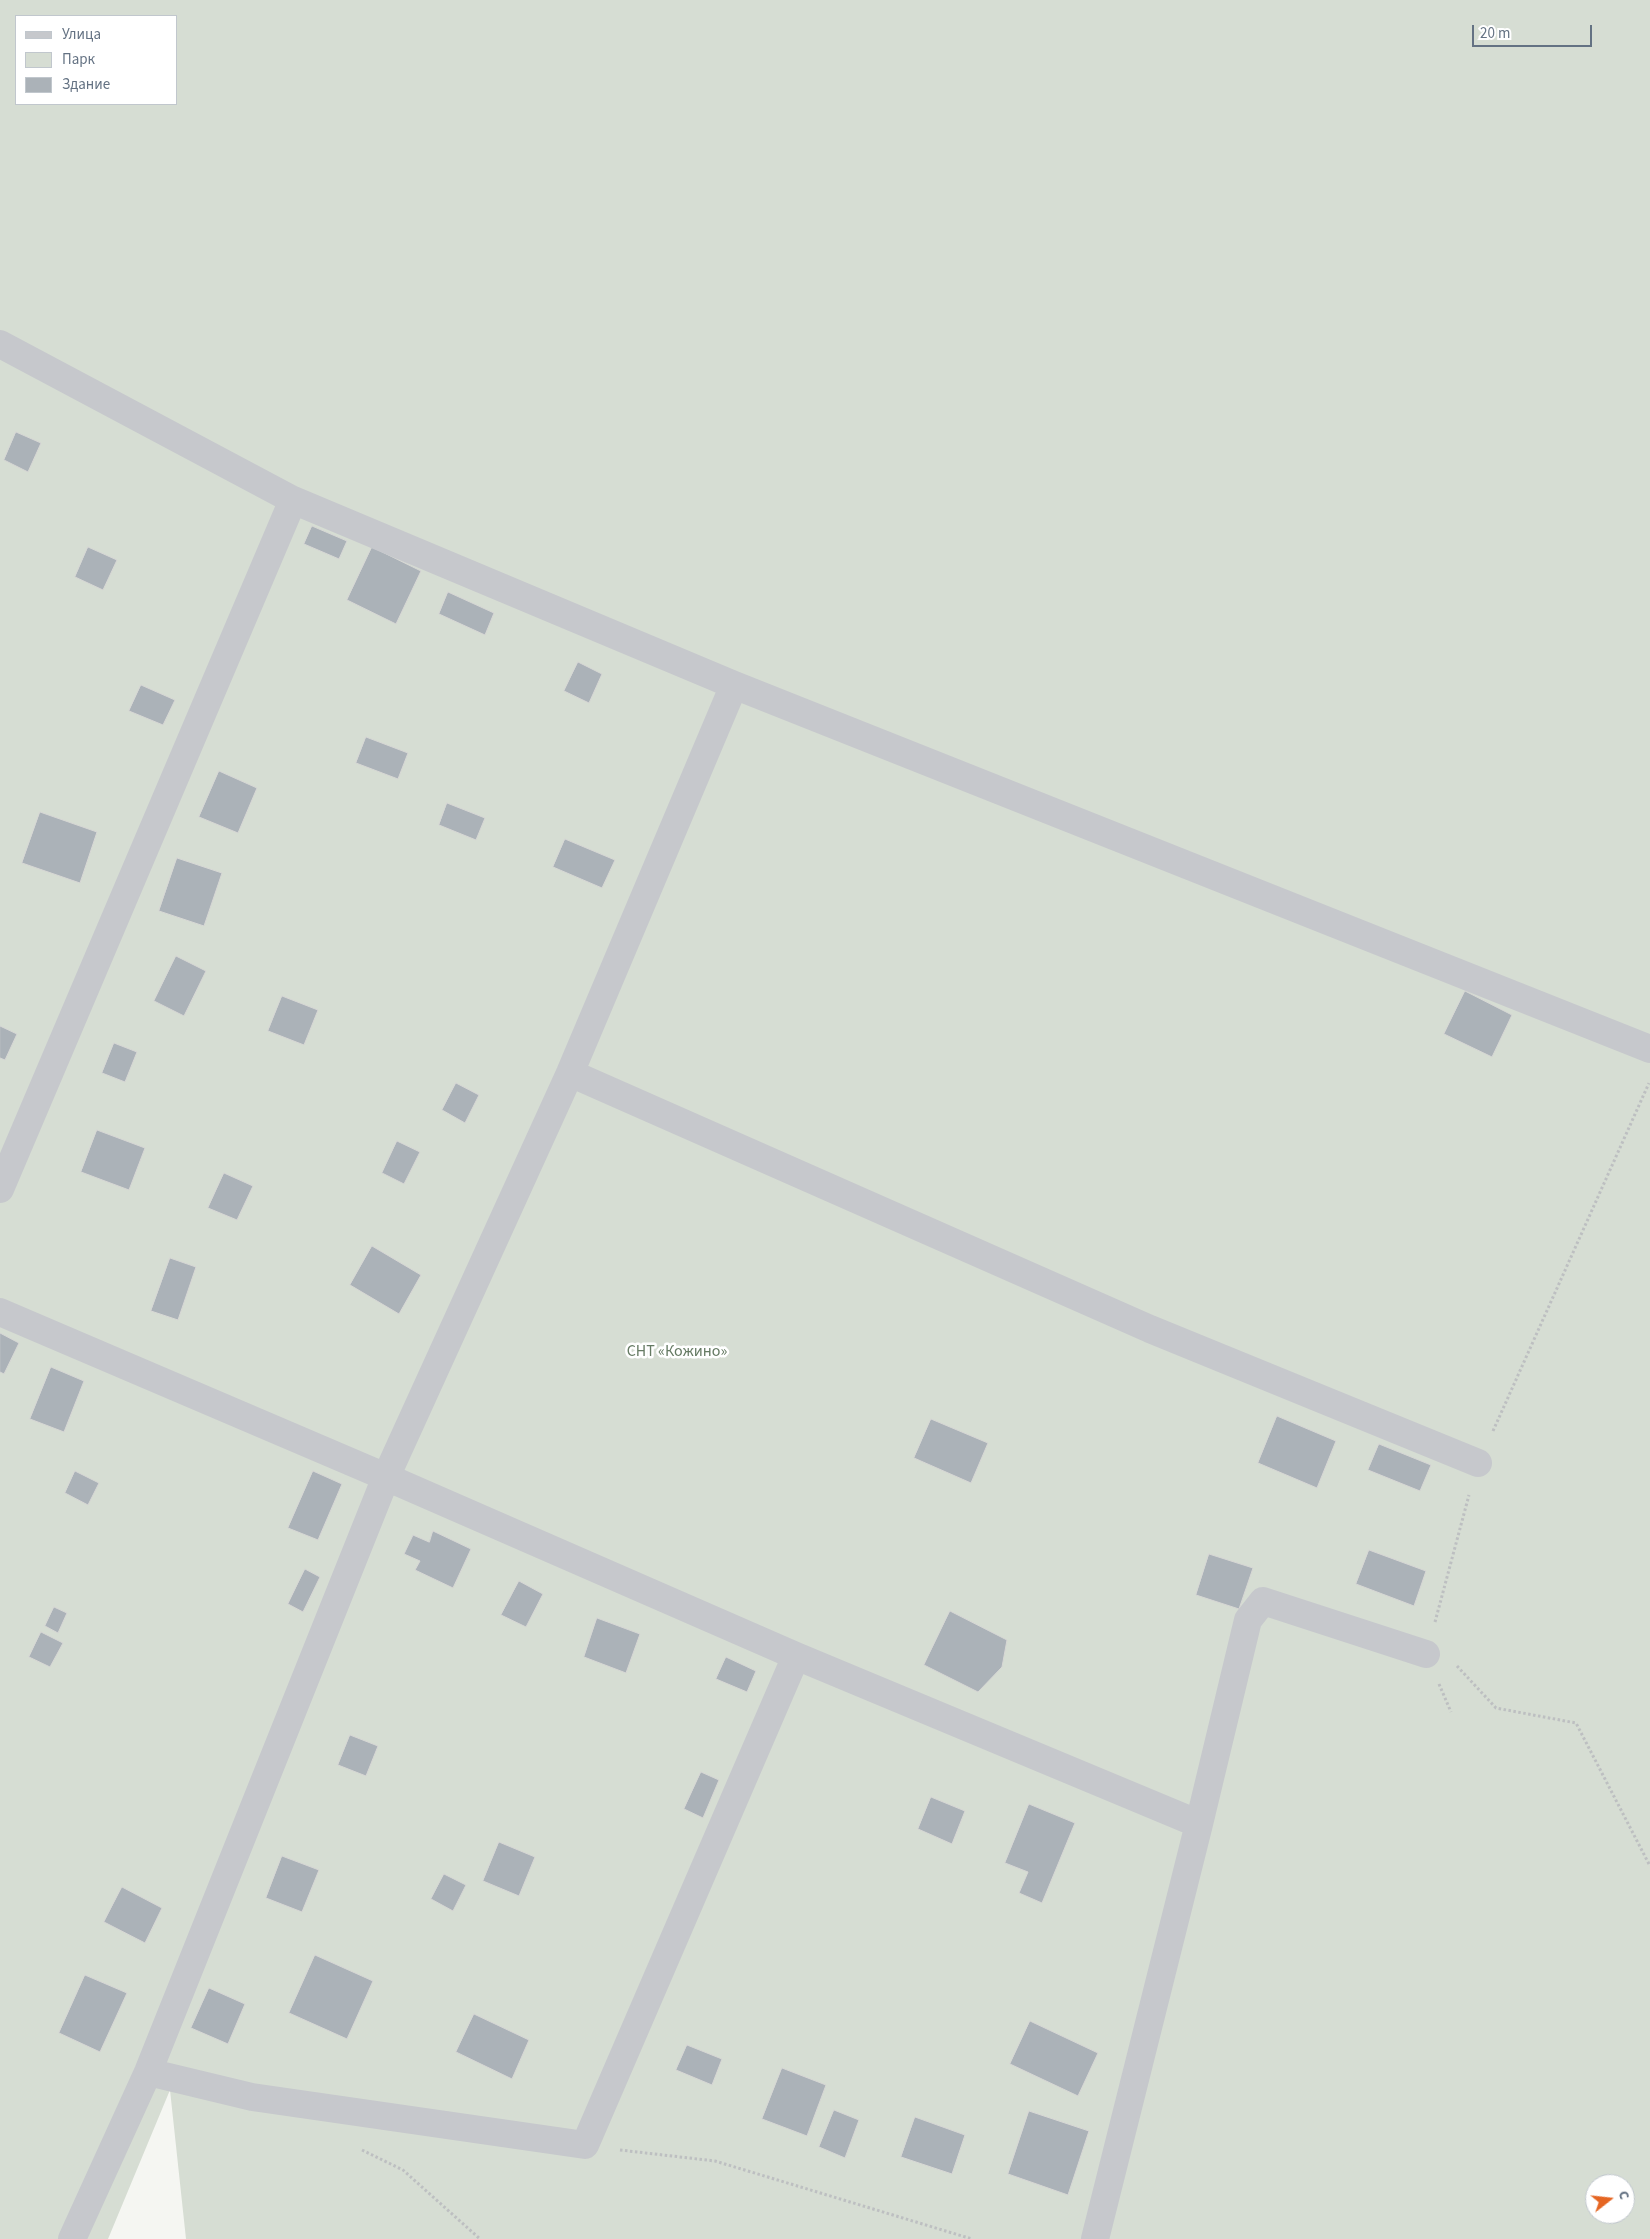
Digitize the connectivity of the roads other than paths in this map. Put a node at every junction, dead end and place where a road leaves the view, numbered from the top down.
1 (0, 344) edge
2 (293, 500) junction
3 (734, 685) junction
4 (1650, 1049) edge
5 (570, 1073) junction
6 (0, 1189) edge
7 (0, 1312) edge
8 (1478, 1463) road end
9 (386, 1477) junction
10 (1426, 1654) road end
11 (796, 1656) junction
12 (1199, 1824) junction
13 (148, 2072) junction
14 (72, 2239) edge
15 (1095, 2239) edge

1 - 2 lane
2 - 3 lane
2 - 6 lane
3 - 4 lane
3 - 5 lane
5 - 8 lane
5 - 9 lane
7 - 9 lane
9 - 11 lane
9 - 13 lane
10 - 12 lane
11 - 12 lane
11 - 13 lane
12 - 15 lane
13 - 14 lane

